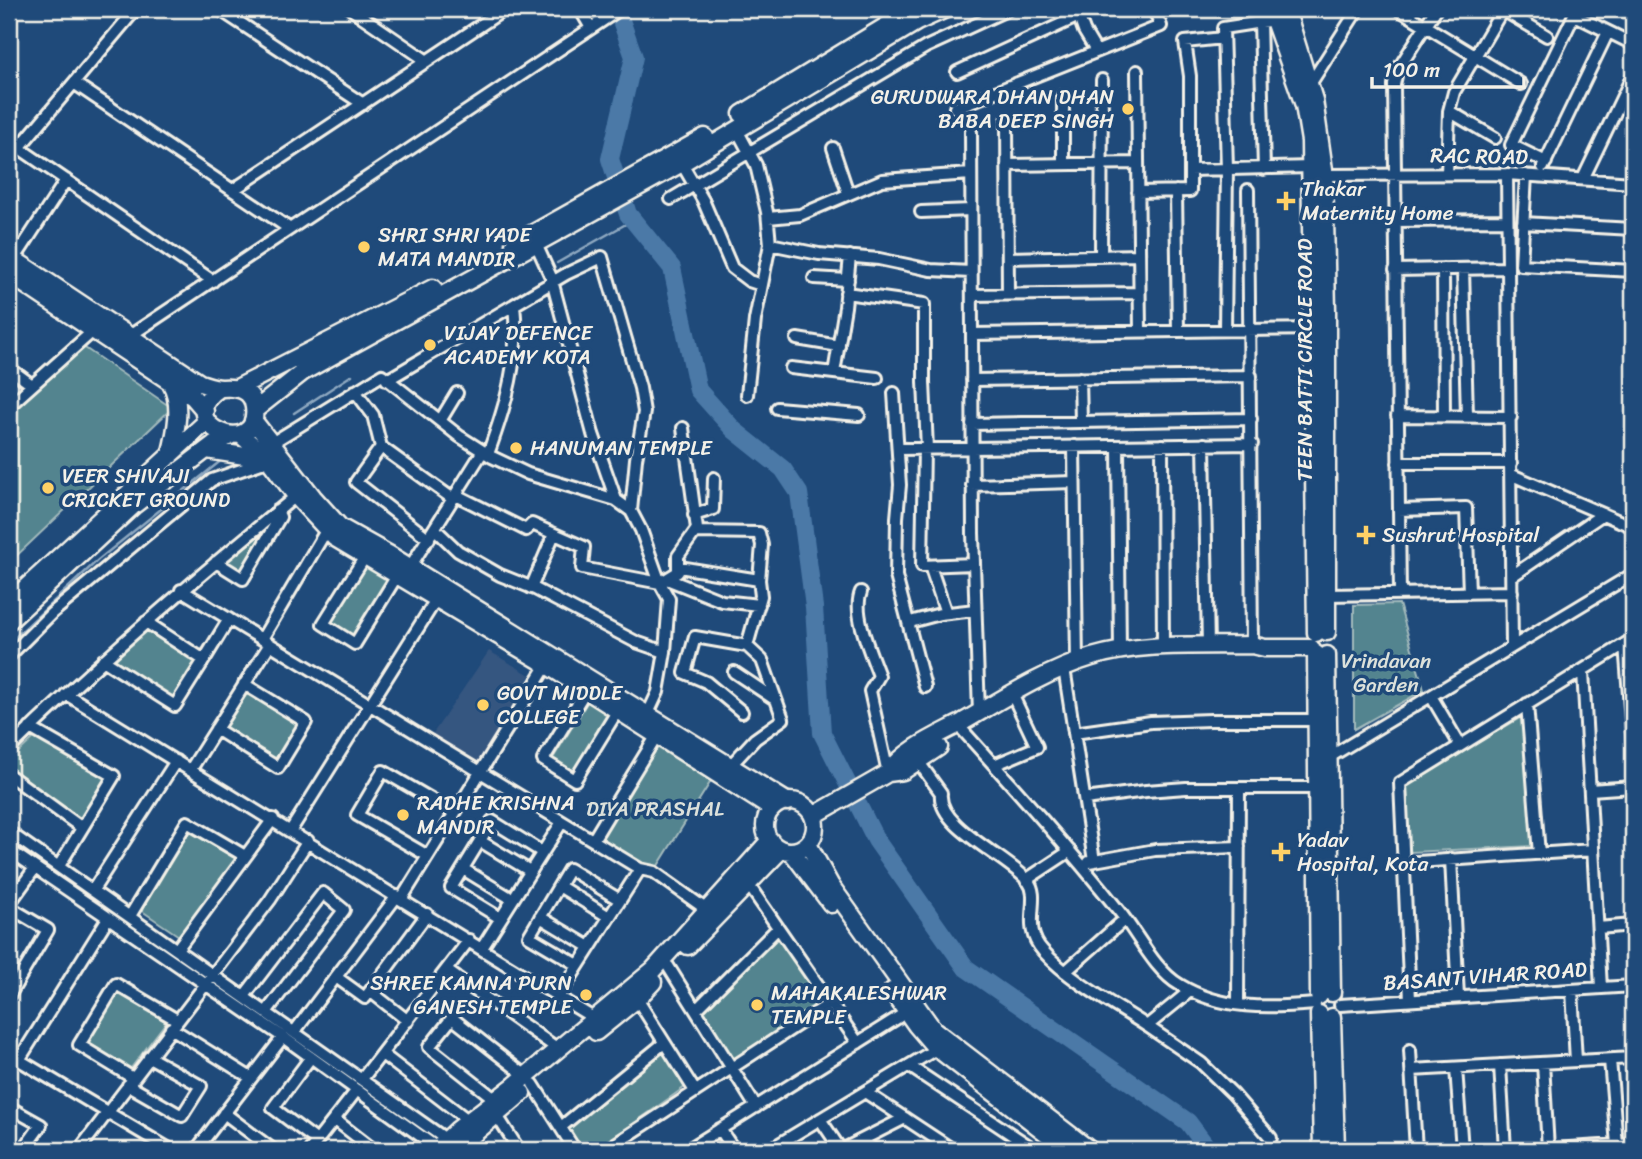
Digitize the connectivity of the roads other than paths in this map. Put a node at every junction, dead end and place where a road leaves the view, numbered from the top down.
1 (136, 9) edge
2 (219, 9) edge
3 (351, 9) edge
4 (482, 9) edge
5 (505, 9) edge
6 (579, 9) edge
7 (620, 9) edge
8 (914, 9) edge
9 (946, 9) edge
10 (1009, 9) edge
11 (1170, 9) edge
12 (1358, 9) edge
13 (1398, 9) edge
14 (1436, 9) edge
15 (1503, 9) edge
16 (1155, 12) edge
17 (1078, 13) edge
18 (1278, 14) edge
19 (493, 17) junction
20 (594, 26) junction
21 (1426, 26) junction
22 (1608, 32) junction
23 (1547, 36) dead end
24 (1223, 37) junction
25 (1633, 44) edge
26 (1096, 51) junction
27 (1475, 55) junction
28 (427, 61) junction
29 (1137, 71) dead end
30 (957, 72) dead end
31 (1633, 75) edge
32 (1102, 80) dead end
33 (74, 83) junction
34 (1521, 84) dead end
35 (1305, 92) junction
36 (1063, 96) dead end
37 (363, 104) junction
38 (955, 108) dead end
39 (1449, 111) junction
40 (1007, 120) dead end
41 (737, 130) junction
42 (971, 132) dead end
43 (1495, 138) dead end
44 (9, 141) edge
45 (19, 148) junction
46 (834, 148) dead end
47 (748, 152) junction
48 (679, 158) junction
49 (1546, 162) junction
50 (1138, 163) junction
51 (1063, 164) junction
52 (1101, 164) junction
53 (1007, 165) junction
54 (1227, 169) junction
55 (1264, 169) junction
56 (1190, 170) junction
57 (1317, 171) junction
58 (971, 174) junction
59 (1447, 174) junction
60 (1507, 174) junction
61 (1394, 175) junction
62 (1526, 175) junction
63 (1539, 176) junction
64 (1583, 179) junction
65 (66, 180) junction
66 (1633, 183) edge
67 (694, 185) junction
68 (233, 190) junction
69 (1248, 190) dead end
70 (1176, 191) junction
71 (1138, 192) junction
72 (848, 193) junction
73 (671, 199) dead end
74 (589, 208) junction
75 (971, 210) junction
76 (921, 212) dead end
77 (768, 218) junction
78 (1507, 220) junction
79 (1394, 221) junction
80 (1523, 223) junction
81 (290, 229) junction
82 (1633, 229) edge
83 (536, 244) junction
84 (770, 244) junction
85 (1139, 255) junction
86 (850, 256) junction
87 (1101, 256) junction
88 (1008, 258) junction
89 (11, 263) edge
90 (1508, 268) junction
91 (1463, 269) junction
92 (1395, 270) junction
93 (1443, 270) junction
94 (1633, 271) edge
95 (971, 272) junction
96 (814, 278) dead end
97 (848, 280) junction
98 (213, 281) junction
99 (552, 282) junction
100 (761, 285) junction
101 (846, 293) junction
102 (1139, 293) junction
103 (1008, 294) junction
104 (972, 295) junction
105 (513, 305) junction
106 (1320, 329) junction
107 (1225, 330) junction
108 (1250, 330) junction
109 (93, 331) junction
110 (1140, 331) junction
111 (1178, 331) junction
112 (972, 334) junction
113 (128, 337) junction
114 (797, 339) dead end
115 (839, 346) junction
116 (9, 368) edge
117 (791, 368) dead end
118 (834, 373) junction
119 (1251, 376) junction
120 (877, 378) dead end
121 (1080, 378) junction
122 (387, 380) junction
123 (972, 380) junction
124 (170, 382) junction
125 (32, 385) junction
126 (239, 387) junction
127 (220, 388) junction
128 (355, 391) junction
129 (457, 393) dead end
130 (894, 393) dead end
131 (747, 395) dead end
132 (9, 406) edge
133 (777, 408) dead end
134 (254, 415) junction
135 (859, 415) dead end
136 (206, 416) junction
137 (1397, 416) junction
138 (1444, 416) junction
139 (1467, 416) junction
140 (1511, 416) junction
141 (1251, 419) junction
142 (440, 421) junction
143 (1081, 422) junction
144 (972, 424) junction
145 (684, 428) dead end
146 (235, 435) junction
147 (1204, 444) junction
148 (1252, 444) junction
149 (1162, 445) junction
150 (1074, 446) junction
151 (1118, 446) junction
152 (381, 447) junction
153 (972, 448) junction
154 (898, 449) junction
155 (926, 449) junction
156 (207, 450) junction
157 (269, 452) junction
158 (486, 453) junction
159 (170, 456) junction
160 (1398, 463) junction
161 (1511, 463) junction
162 (1512, 475) junction
163 (714, 478) dead end
164 (1074, 482) junction
165 (972, 485) junction
166 (296, 496) junction
167 (454, 497) junction
168 (615, 500) junction
169 (1399, 510) junction
170 (277, 511) junction
171 (631, 511) junction
172 (1602, 514) junction
173 (694, 515) junction
174 (1633, 527) edge
175 (327, 529) junction
176 (696, 532) junction
177 (432, 534) junction
178 (554, 534) junction
179 (366, 555) junction
180 (216, 562) junction
181 (974, 564) junction
182 (930, 566) junction
183 (679, 567) junction
184 (404, 571) junction
185 (1633, 574) edge
186 (1512, 576) junction
187 (759, 580) junction
188 (663, 581) junction
189 (531, 588) junction
190 (181, 590) junction
191 (861, 592) dead end
192 (1512, 592) junction
193 (1469, 593) junction
194 (1400, 594) junction
195 (1327, 595) junction
196 (437, 598) junction
197 (9, 603) edge
198 (759, 605) junction
199 (975, 610) junction
200 (946, 613) junction
201 (229, 619) junction
202 (9, 621) edge
203 (146, 622) junction
204 (910, 622) junction
205 (266, 641) junction
206 (1629, 642) edge
207 (1318, 643) junction
208 (1252, 645) junction
209 (747, 646) junction
210 (1208, 646) junction
211 (1163, 647) junction
212 (1513, 647) junction
213 (665, 652) junction
214 (1120, 652) junction
215 (9, 656) edge
216 (103, 660) junction
217 (204, 660) junction
218 (549, 660) junction
219 (1071, 666) junction
220 (1583, 671) junction
221 (734, 672) dead end
222 (244, 684) junction
223 (925, 687) dead end
224 (586, 690) junction
225 (66, 694) junction
226 (1012, 694) junction
227 (1431, 696) junction
228 (1631, 698) edge
229 (776, 700) junction
230 (1527, 704) junction
231 (370, 705) junction
232 (618, 710) junction
233 (743, 712) dead end
234 (979, 713) junction
235 (645, 720) junction
236 (1317, 720) junction
237 (958, 725) junction
238 (30, 729) junction
239 (216, 729) junction
240 (1074, 733) junction
241 (657, 735) junction
242 (1633, 742) edge
243 (1460, 745) junction
244 (1633, 747) edge
245 (9, 750) edge
246 (1328, 758) junction
247 (176, 761) junction
248 (918, 761) junction
249 (731, 765) junction
250 (994, 765) junction
251 (191, 769) junction
252 (480, 772) junction
253 (888, 773) junction
254 (9, 775) edge
255 (1239, 788) junction
256 (1317, 788) junction
257 (1633, 788) edge
258 (1590, 790) junction
259 (1085, 799) junction
260 (788, 802) junction
261 (772, 809) junction
262 (455, 813) junction
263 (818, 813) junction
264 (273, 819) junction
265 (562, 822) junction
266 (82, 828) junction
267 (291, 830) junction
268 (9, 832) edge
269 (593, 840) junction
270 (308, 841) junction
271 (480, 841) junction
272 (808, 844) junction
273 (781, 847) junction
274 (1239, 847) junction
275 (9, 850) edge
276 (1593, 850) junction
277 (1069, 851) junction
278 (542, 852) junction
279 (1539, 854) junction
280 (245, 856) junction
281 (428, 856) junction
282 (1451, 859) junction
283 (1094, 861) junction
284 (1403, 863) junction
285 (1080, 864) junction
286 (59, 866) junction
287 (34, 868) junction
288 (463, 869) junction
289 (640, 869) junction
290 (530, 871) junction
291 (1026, 880) junction
292 (748, 884) junction
293 (559, 886) junction
294 (93, 890) junction
295 (400, 897) junction
296 (512, 899) junction
297 (621, 900) junction
298 (9, 906) edge
299 (707, 910) junction
300 (427, 914) junction
301 (130, 916) junction
302 (609, 917) junction
303 (108, 918) junction
304 (500, 918) junction
305 (540, 918) junction
306 (1125, 919) junction
307 (1633, 925) edge
308 (778, 928) junction
309 (1598, 928) junction
310 (469, 940) junction
311 (590, 947) junction
312 (177, 948) junction
313 (482, 948) junction
314 (578, 965) junction
315 (668, 966) junction
316 (446, 970) junction
317 (1065, 972) junction
318 (214, 973) junction
319 (336, 977) junction
320 (205, 985) junction
321 (1633, 986) edge
322 (1601, 988) junction
323 (1572, 990) junction
324 (370, 991) junction
325 (1190, 991) junction
326 (245, 995) junction
327 (9, 996) edge
328 (559, 996) junction
329 (1458, 997) junction
330 (637, 999) junction
331 (1410, 1000) junction
332 (831, 1003) junction
333 (1238, 1004) junction
334 (1326, 1005) junction
335 (911, 1009) junction
336 (696, 1010) junction
337 (267, 1011) junction
338 (595, 1018) junction
339 (408, 1021) junction
340 (174, 1024) junction
341 (1147, 1026) junction
342 (295, 1031) junction
343 (283, 1037) junction
344 (664, 1043) junction
345 (858, 1043) junction
346 (943, 1045) junction
347 (558, 1049) junction
348 (1410, 1050) dead end
349 (9, 1054) edge
350 (382, 1054) junction
351 (149, 1057) junction
352 (311, 1057) junction
353 (1633, 1058) edge
354 (19, 1060) junction
355 (1610, 1060) junction
356 (1576, 1062) junction
357 (1543, 1063) junction
358 (909, 1066) junction
359 (1500, 1066) junction
360 (732, 1068) junction
361 (1456, 1068) junction
362 (1411, 1070) junction
363 (251, 1078) junction
364 (362, 1079) junction
365 (530, 1080) junction
366 (130, 1081) junction
367 (357, 1090) junction
368 (695, 1091) junction
369 (865, 1092) junction
370 (9, 1107) edge
371 (496, 1107) junction
372 (756, 1107) junction
373 (107, 1113) junction
374 (224, 1113) junction
375 (905, 1118) junction
376 (334, 1119) junction
377 (820, 1119) junction
378 (469, 1121) junction
379 (561, 1127) junction
380 (720, 1129) junction
381 (1271, 1138) dead end
382 (861, 1141) junction
383 (1633, 1144) edge
384 (1617, 1145) junction
385 (199, 1146) edge
386 (313, 1146) edge
387 (788, 1146) edge
388 (444, 1148) edge
389 (1582, 1149) edge
390 (23, 1150) edge
391 (79, 1150) edge
392 (171, 1150) edge
393 (212, 1150) edge
394 (273, 1150) edge
395 (374, 1150) edge
396 (519, 1150) edge
397 (575, 1150) edge
398 (606, 1150) edge
399 (687, 1150) edge
400 (734, 1150) edge
401 (769, 1150) edge
402 (841, 1150) edge
403 (876, 1150) edge
404 (953, 1150) edge
405 (1035, 1150) edge
406 (1069, 1150) edge
407 (1090, 1150) edge
408 (1322, 1150) edge
409 (1336, 1150) edge
410 (1416, 1150) edge
411 (1462, 1150) edge
412 (1505, 1150) edge
413 (1537, 1150) edge
414 (1548, 1150) edge

1 - 33 street
2 - 37 street
3 - 28 street
4 - 19 street
5 - 19 street
6 - 20 street
7 - 20 street
8 - 48 street
9 - 41 street
10 - 47 street
11 - 16 street
12 - 35 street
13 - 21 street
14 - 21 street
15 - 23 street
15 - 27 street
16 - 26 street
17 - 26 street
17 - 30 street
18 - 24 street
18 - 35 street, TEEN BATTI CIRCLE ROAD
18 - 55 street
19 - 28 street
20 - 81 street
21 - 27 street
21 - 61 street
22 - 25 street
22 - 49 street
22 - 49 street
24 - 54 street
24 - 56 street
26 - 38 street
27 - 34 street
27 - 39 street
28 - 37 street
29 - 50 street
31 - 64 street
32 - 52 street
33 - 45 street
33 - 68 street
35 - 57 street, TEEN BATTI CIRCLE ROAD
36 - 51 street
37 - 68 street
39 - 43 street
39 - 59 street
40 - 53 street
41 - 47 street
41 - 48 street
42 - 58 street
44 - 45 street
45 - 65 street
46 - 72 street
47 - 67 street
47 - 77 street
48 - 67 street
48 - 74 street
49 - 63 street
50 - 52 street
50 - 71 street
51 - 52 street
51 - 53 street
52 - 87 street
53 - 88 street
54 - 55 street, RAC ROAD
54 - 56 street, RAC ROAD
54 - 107 street
55 - 57 street, RAC ROAD
56 - 70 street
57 - 61 street, RAC ROAD
57 - 106 street, TEEN BATTI CIRCLE ROAD
58 - 72 street
58 - 75 street
59 - 60 street, RAC ROAD
59 - 61 street, RAC ROAD
60 - 62 street, RAC ROAD
60 - 78 street
61 - 79 street
62 - 63 street, RAC ROAD
62 - 80 street
63 - 64 street, RAC ROAD
64 - 66 street, RAC ROAD
65 - 89 street
65 - 98 street
67 - 73 street
67 - 100 street
68 - 81 street
69 - 108 street
70 - 71 street
70 - 111 street
71 - 85 street
72 - 77 street
74 - 83 street
74 - 126 street
75 - 76 street
75 - 95 street
77 - 84 street
78 - 79 street
78 - 90 street
79 - 92 street
80 - 82 street
80 - 94 street
81 - 98 street
83 - 99 street
83 - 134 street
84 - 86 street
84 - 100 street
85 - 87 street
85 - 102 street
86 - 95 street
86 - 97 street
87 - 88 street
88 - 103 street
89 - 109 street
89 - 113 street
90 - 91 street
90 - 140 street
91 - 93 street
91 - 139 street
92 - 93 street
92 - 137 street
93 - 138 street
95 - 104 street
96 - 97 street
97 - 101 street
98 - 113 street
99 - 105 street
99 - 168 street
99 - 171 street
100 - 131 street
101 - 115 street
101 - 155 street
102 - 103 street
102 - 110 street
103 - 104 street
104 - 112 street
105 - 122 street
105 - 158 street
106 - 108 street
106 - 195 street, TEEN BATTI CIRCLE ROAD
106 - 207 street
107 - 108 street
107 - 111 street
108 - 119 street
109 - 124 street
109 - 125 street
110 - 111 street
110 - 112 street
112 - 123 street
113 - 127 street
114 - 115 street
115 - 118 street
116 - 125 street
117 - 118 street
118 - 120 street
119 - 121 street
119 - 141 street
121 - 123 street
121 - 143 street
122 - 128 street
122 - 142 street
123 - 144 street
124 - 136 street
124 - 159 street
125 - 132 street
126 - 127 street
126 - 134 street
127 - 136 street
128 - 152 street
128 - 157 street
129 - 142 street
130 - 154 street
133 - 135 street
134 - 146 street
134 - 157 street
136 - 146 street
136 - 159 street
137 - 138 street
137 - 160 street
138 - 139 street
139 - 140 street
140 - 161 street
141 - 143 street
141 - 148 street
142 - 158 street
143 - 144 street
144 - 153 street
145 - 173 street
146 - 156 street
146 - 157 street
147 - 148 street
147 - 149 street
147 - 210 street
148 - 208 street
149 - 151 street
149 - 211 street
150 - 151 street
150 - 153 street
150 - 164 street
151 - 214 street
152 - 167 street
152 - 177 street
153 - 155 street
153 - 165 street
154 - 155 street
154 - 204 street
155 - 182 street
156 - 157 street
156 - 202 street
157 - 166 street
157 - 184 street
157 - 215 street
158 - 167 street
158 - 168 street
159 - 197 street
160 - 161 street
160 - 169 street
161 - 162 street
162 - 172 street
162 - 186 street
163 - 173 street
164 - 165 street
164 - 219 street
165 - 181 street
166 - 170 street
166 - 175 street
167 - 177 street
167 - 178 street
168 - 171 street
169 - 193 street
169 - 194 street
170 - 180 street
170 - 180 street
171 - 188 street
172 - 174 street
172 - 186 street
173 - 176 street
175 - 179 street
175 - 205 street
176 - 183 street
176 - 187 street
177 - 184 street
177 - 189 street
178 - 188 street
178 - 189 street
179 - 184 street
179 - 184 street
180 - 190 street
181 - 182 street
181 - 199 street
182 - 200 street
183 - 187 street
183 - 188 street
184 - 196 street
184 - 218 street
185 - 212 street
186 - 192 street
187 - 198 street
188 - 198 street
188 - 213 street
189 - 213 street
190 - 201 street
190 - 203 street
191 - 253 street
192 - 193 street
192 - 212 street
193 - 194 street
194 - 195 street
195 - 207 street, TEEN BATTI CIRCLE ROAD
196 - 218 street
196 - 231 street
198 - 209 street
199 - 200 street
199 - 234 street
200 - 204 street
201 - 205 street
201 - 217 street
203 - 216 street
203 - 217 street
204 - 223 street
205 - 222 street
205 - 231 street
206 - 220 street
206 - 228 street
207 - 208 street
207 - 236 street
207 - 246 street
208 - 210 street
209 - 229 street
209 - 233 street
210 - 211 street
211 - 214 street
212 - 227 street
213 - 235 street
214 - 219 street
216 - 217 street
216 - 225 street
218 - 224 street
218 - 235 street
218 - 252 street
219 - 226 street
219 - 240 street
220 - 230 street
220 - 258 street
221 - 229 street
222 - 239 street
222 - 239 street
224 - 232 street
224 - 232 street
225 - 238 street
225 - 247 street
226 - 234 street
226 - 250 street
227 - 243 street
227 - 246 street
228 - 242 street
229 - 249 street
230 - 243 street
230 - 279 street
231 - 252 street
231 - 267 street
232 - 235 street
234 - 237 street
235 - 241 street
235 - 249 street
236 - 240 street
236 - 256 street
237 - 248 street
237 - 250 street
237 - 253 street
238 - 245 street
238 - 266 street
239 - 251 street
240 - 259 street
241 - 261 street
241 - 269 street
242 - 244 street
243 - 284 street
246 - 334 street
247 - 251 street
247 - 294 street
248 - 253 street
248 - 291 street
249 - 260 street
250 - 277 street
251 - 264 street
252 - 262 street
252 - 265 street
253 - 263 street
254 - 266 street
255 - 256 street
255 - 259 street
255 - 274 street
256 - 334 street
257 - 258 street
258 - 276 street
259 - 283 street
260 - 261 street
260 - 263 street
261 - 273 street
262 - 281 street
262 - 281 street
263 - 272 street
264 - 267 street
264 - 280 street
265 - 269 street
265 - 278 street
266 - 286 street
267 - 270 street
268 - 286 street
269 - 289 street
270 - 295 street
270 - 318 street
271 - 278 street
271 - 288 street
271 - 290 street
272 - 273 street
272 - 335 street
273 - 292 street
273 - 299 street
273 - 335 street
274 - 283 street
274 - 333 street
275 - 287 street
276 - 279 street
276 - 309 street
277 - 285 street
277 - 291 street
278 - 290 street
279 - 282 street
280 - 301 street
280 - 312 street
281 - 295 street
282 - 284 street
282 - 329 street
283 - 285 street
284 - 331 street
285 - 306 street
286 - 294 street
287 - 298 street
287 - 303 street
288 - 296 street
288 - 304 street
289 - 297 street
289 - 299 street
290 - 296 street
291 - 317 street
292 - 308 street
292 - 315 street
293 - 297 street
293 - 302 street
293 - 305 street
294 - 301 street
295 - 300 street
295 - 319 street
296 - 304 street
297 - 302 street
298 - 327 street
299 - 338 street
300 - 310 street
300 - 324 street
301 - 312 street
302 - 311 street
303 - 320 street
303 - 354 street
304 - 313 street
305 - 311 street
305 - 314 street
306 - 317 street
306 - 325 street
307 - 309 street
308 - 332 street
308 - 336 street
309 - 322 street
310 - 313 street
310 - 316 street
311 - 314 street
312 - 318 street
313 - 328 street
314 - 328 street
315 - 330 street
315 - 336 street
316 - 339 street
316 - 347 street
317 - 341 street
318 - 320 street
318 - 326 street
319 - 324 street
319 - 342 street
320 - 340 street
320 - 343 street
321 - 322 street, BASANT VIHAR ROAD
322 - 323 street, BASANT VIHAR ROAD
323 - 329 street, BASANT VIHAR ROAD
323 - 356 street
324 - 339 street
325 - 333 street, BASANT VIHAR ROAD
325 - 341 street
326 - 337 street
326 - 337 street
328 - 338 street
329 - 331 street, BASANT VIHAR ROAD
330 - 344 street
330 - 365 street
331 - 334 street, BASANT VIHAR ROAD
332 - 345 street
332 - 360 street
333 - 334 street, BASANT VIHAR ROAD
334 - 408 street
334 - 409 street
335 - 345 street
335 - 346 street
336 - 360 street
337 - 342 street
338 - 347 street
339 - 350 street
340 - 351 street
340 - 363 street
340 - 366 street
341 - 381 street
342 - 364 street
343 - 352 street
343 - 363 street
344 - 368 street
344 - 379 street
345 - 372 street
346 - 358 street
346 - 406 street
346 - 407 street
347 - 365 street
348 - 362 street
349 - 354 street
350 - 364 street
350 - 378 street
351 - 366 street
351 - 366 street
352 - 367 street
352 - 386 street
353 - 355 street
354 - 373 street
355 - 356 street
355 - 384 street
356 - 357 street
357 - 359 street
357 - 414 street
358 - 369 street
358 - 405 street
359 - 361 street
359 - 412 street
360 - 368 street
360 - 372 street
361 - 362 street
361 - 411 street
362 - 410 street
363 - 374 street
364 - 388 street
365 - 371 street
365 - 371 street
365 - 379 street
366 - 373 street
367 - 376 street
367 - 388 street
368 - 398 street
369 - 375 street
369 - 377 street
370 - 390 street
371 - 378 street
371 - 388 street
371 - 396 street
372 - 380 street
373 - 391 street
373 - 392 street
374 - 385 street
374 - 394 street
375 - 382 street
375 - 404 street
376 - 386 street
376 - 395 street
377 - 387 street
377 - 402 street
378 - 388 street
379 - 397 street
380 - 399 street
380 - 400 street
382 - 402 street
382 - 403 street
383 - 384 street
384 - 389 street
385 - 393 street
387 - 401 street
389 - 414 street
413 - 414 street

